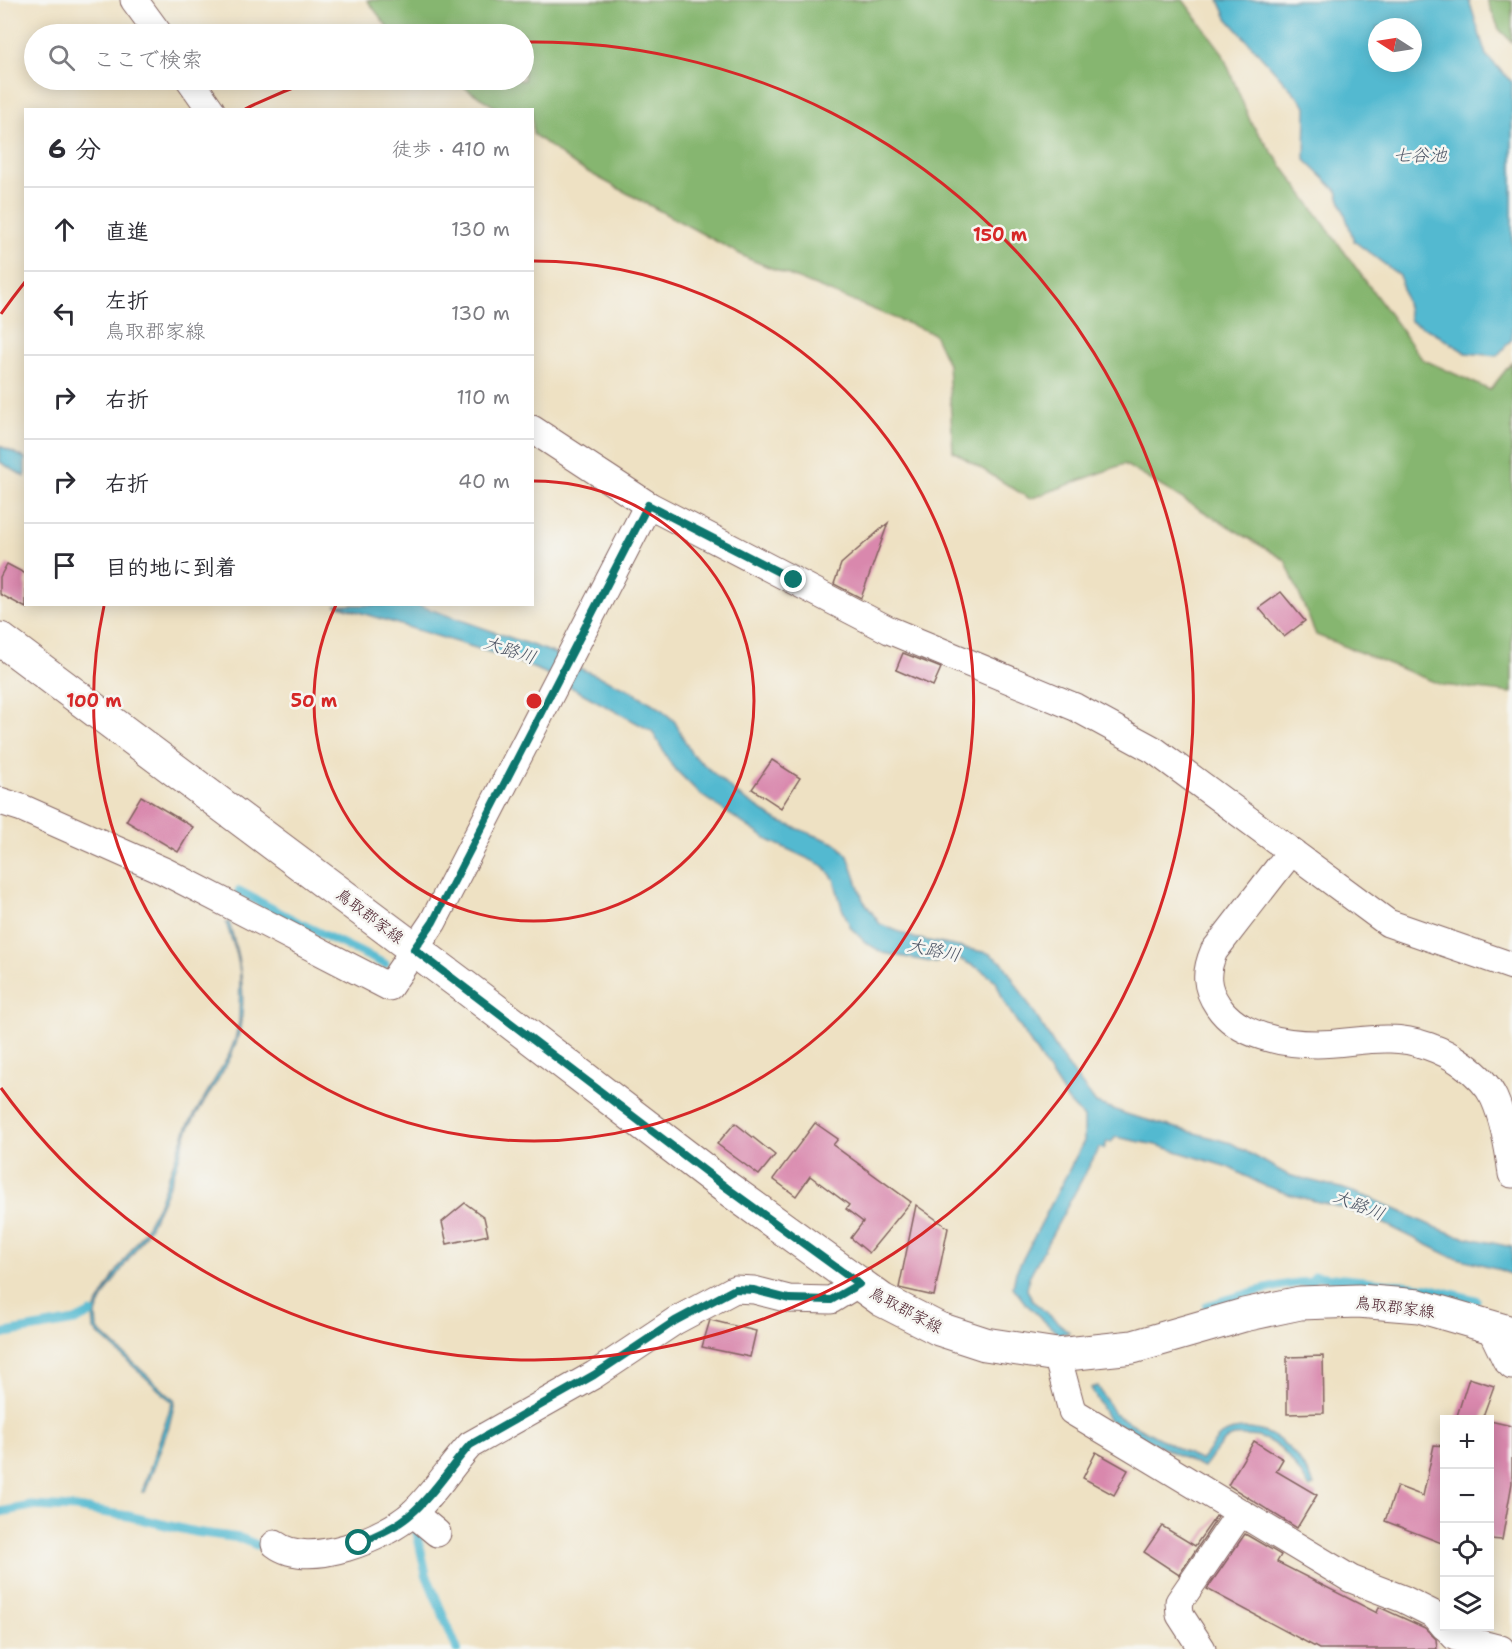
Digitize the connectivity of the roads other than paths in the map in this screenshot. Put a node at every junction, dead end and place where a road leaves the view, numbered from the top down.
1 (134, 0) edge
2 (152, 24) edge
3 (197, 90) edge
4 (211, 108) edge
5 (534, 430) edge
6 (648, 505) junction
7 (0, 639) edge
8 (0, 801) edge
9 (1290, 853) junction
10 (414, 949) junction
11 (1512, 966) edge
12 (1512, 1174) edge
13 (859, 1284) junction
14 (1506, 1328) edge
15 (1057, 1355) junction
16 (1512, 1366) edge
17 (412, 1513) junction
18 (1240, 1513) junction
19 (437, 1533) dead end
20 (275, 1544) dead end
21 (1447, 1634) edge
22 (1202, 1649) edge
23 (1501, 1649) edge

1 - 2 street
3 - 4 street
5 - 6 street
6 - 9 street
6 - 10 street
7 - 10 main road, 鳥取郡家線
8 - 10 street
9 - 11 street
9 - 12 street
10 - 13 main road, 鳥取郡家線
13 - 15 main road, 鳥取郡家線
13 - 17 street
14 - 15 main road, 鳥取郡家線
14 - 16 street
15 - 18 street
17 - 19 street
17 - 20 street
18 - 21 street
18 - 22 street
21 - 23 street

